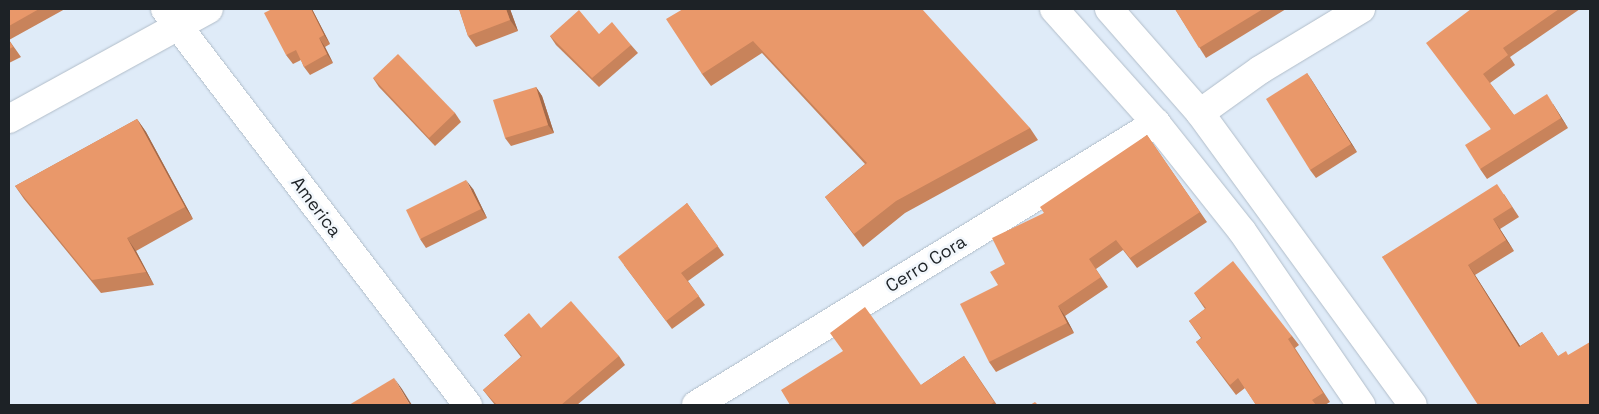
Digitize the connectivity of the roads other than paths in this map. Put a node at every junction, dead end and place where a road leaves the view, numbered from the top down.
1 (209, 9) edge
2 (1054, 9) edge
3 (1109, 9) edge
4 (1361, 9) edge
5 (171, 18) edge
6 (1200, 113) junction
7 (9, 120) edge
8 (1156, 122) junction
9 (468, 405) edge
10 (696, 405) edge
11 (1361, 405) edge
12 (1413, 405) edge

1 - 5 main road
2 - 8 main road
3 - 6 main road
4 - 6 main road
5 - 7 main road
5 - 9 main road, America
6 - 12 main road
8 - 10 main road, Cerro Cora
8 - 11 main road

